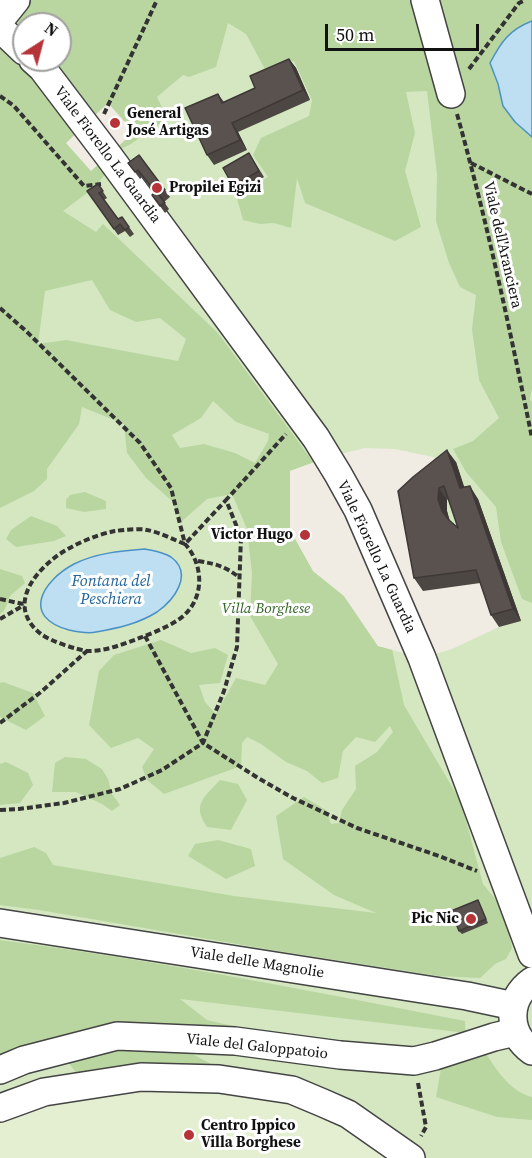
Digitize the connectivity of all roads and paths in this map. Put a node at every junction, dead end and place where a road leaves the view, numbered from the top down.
1 (16, 0) edge
2 (156, 0) edge
3 (425, 0) edge
4 (525, 0) edge
5 (0, 20) edge
6 (0, 28) edge
7 (12, 40) edge
8 (45, 72) edge
9 (451, 94) junction
10 (0, 96) edge
11 (112, 100) dead end
12 (470, 163) junction
13 (102, 183) dead end
14 (532, 194) edge
15 (0, 308) edge
16 (530, 416) edge
17 (301, 419) junction
18 (532, 438) edge
19 (226, 500) junction
20 (185, 544) junction
21 (197, 561) junction
22 (240, 578) junction
23 (0, 599) edge
24 (24, 604) junction
25 (0, 619) edge
26 (145, 636) junction
27 (87, 651) junction
28 (0, 723) edge
29 (203, 743) junction
30 (0, 810) edge
31 (505, 880) junction
32 (0, 923) edge
33 (532, 954) edge
34 (532, 981) edge
35 (520, 1030) edge
36 (414, 1061) junction
37 (0, 1070) edge
38 (0, 1108) edge
39 (411, 1157) edge

1 - 5 street
2 - 11 path
3 - 9 street
4 - 9 path
6 - 7 street
8 - 17 street, Viale Fiorello La Guardia
9 - 12 path, Viale dell'Aranciera
10 - 13 path
12 - 14 path
12 - 16 path, Viale dell'Aranciera
15 - 20 path
16 - 18 path, Viale dell'Aranciera
17 - 19 path
17 - 31 street, Viale Fiorello La Guardia
19 - 20 path
19 - 22 path
20 - 21 path
20 - 24 path
21 - 22 path
21 - 26 path
22 - 29 path
23 - 24 path
24 - 25 path
24 - 27 path
26 - 27 path
26 - 29 path
27 - 28 path
29 - 30 path
29 - 31 path
31 - 33 street, Viale Fiorello La Guardia
32 - 35 street, Viale delle Magnolie
34 - 35 street
35 - 36 street, Viale del Galoppatoio
36 - 37 street, Viale del Galoppatoio
36 - 39 path
38 - 39 street

